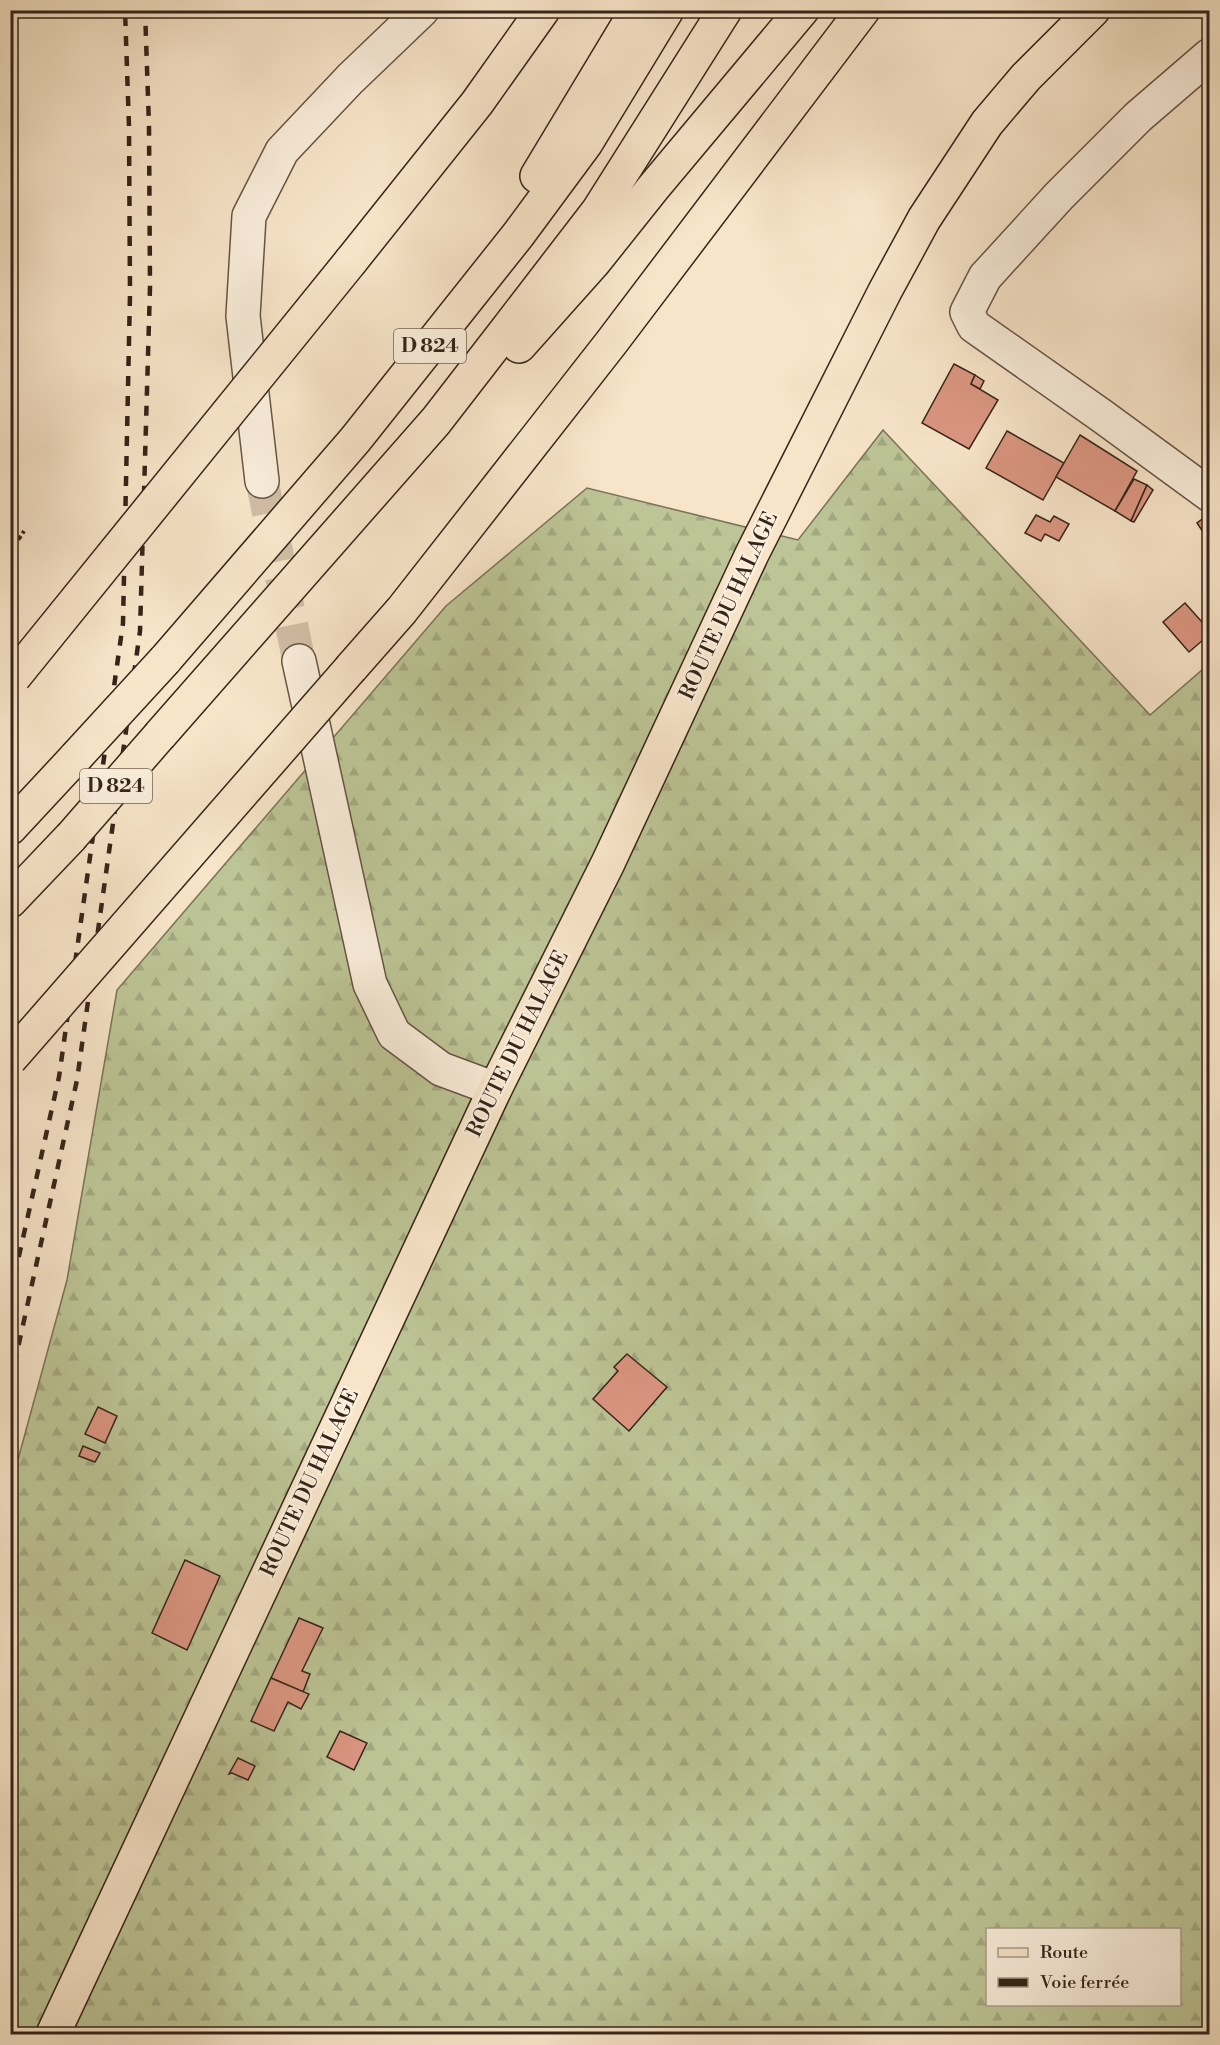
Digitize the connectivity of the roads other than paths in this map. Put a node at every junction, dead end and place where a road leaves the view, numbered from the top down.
1 (422, 10) edge
2 (543, 10) edge
3 (637, 10) edge
4 (667, 10) edge
5 (725, 10) edge
6 (802, 10) edge
7 (863, 10) edge
8 (1093, 10) edge
9 (1209, 55) edge
10 (416, 363) junction
11 (262, 481) tunnel mouth
12 (1209, 495) edge
13 (238, 648) junction
14 (299, 661) tunnel mouth
15 (12, 679) edge
16 (10, 828) edge
17 (10, 902) edge
18 (10, 1059) edge
19 (495, 1089) junction
20 (53, 2034) edge

1 - 11 street
2 - 15 main road, bridge
3 - 10 main road
4 - 10 main road, D 824
5 - 13 main road, D 824
6 - 13 main road
7 - 18 main road, bridge
8 - 19 main road, ROUTE DU HALAGE
9 - 12 street
10 - 16 main road, D 824, bridge
13 - 17 main road, D 824, bridge
14 - 19 street
19 - 20 main road, ROUTE DU HALAGE

